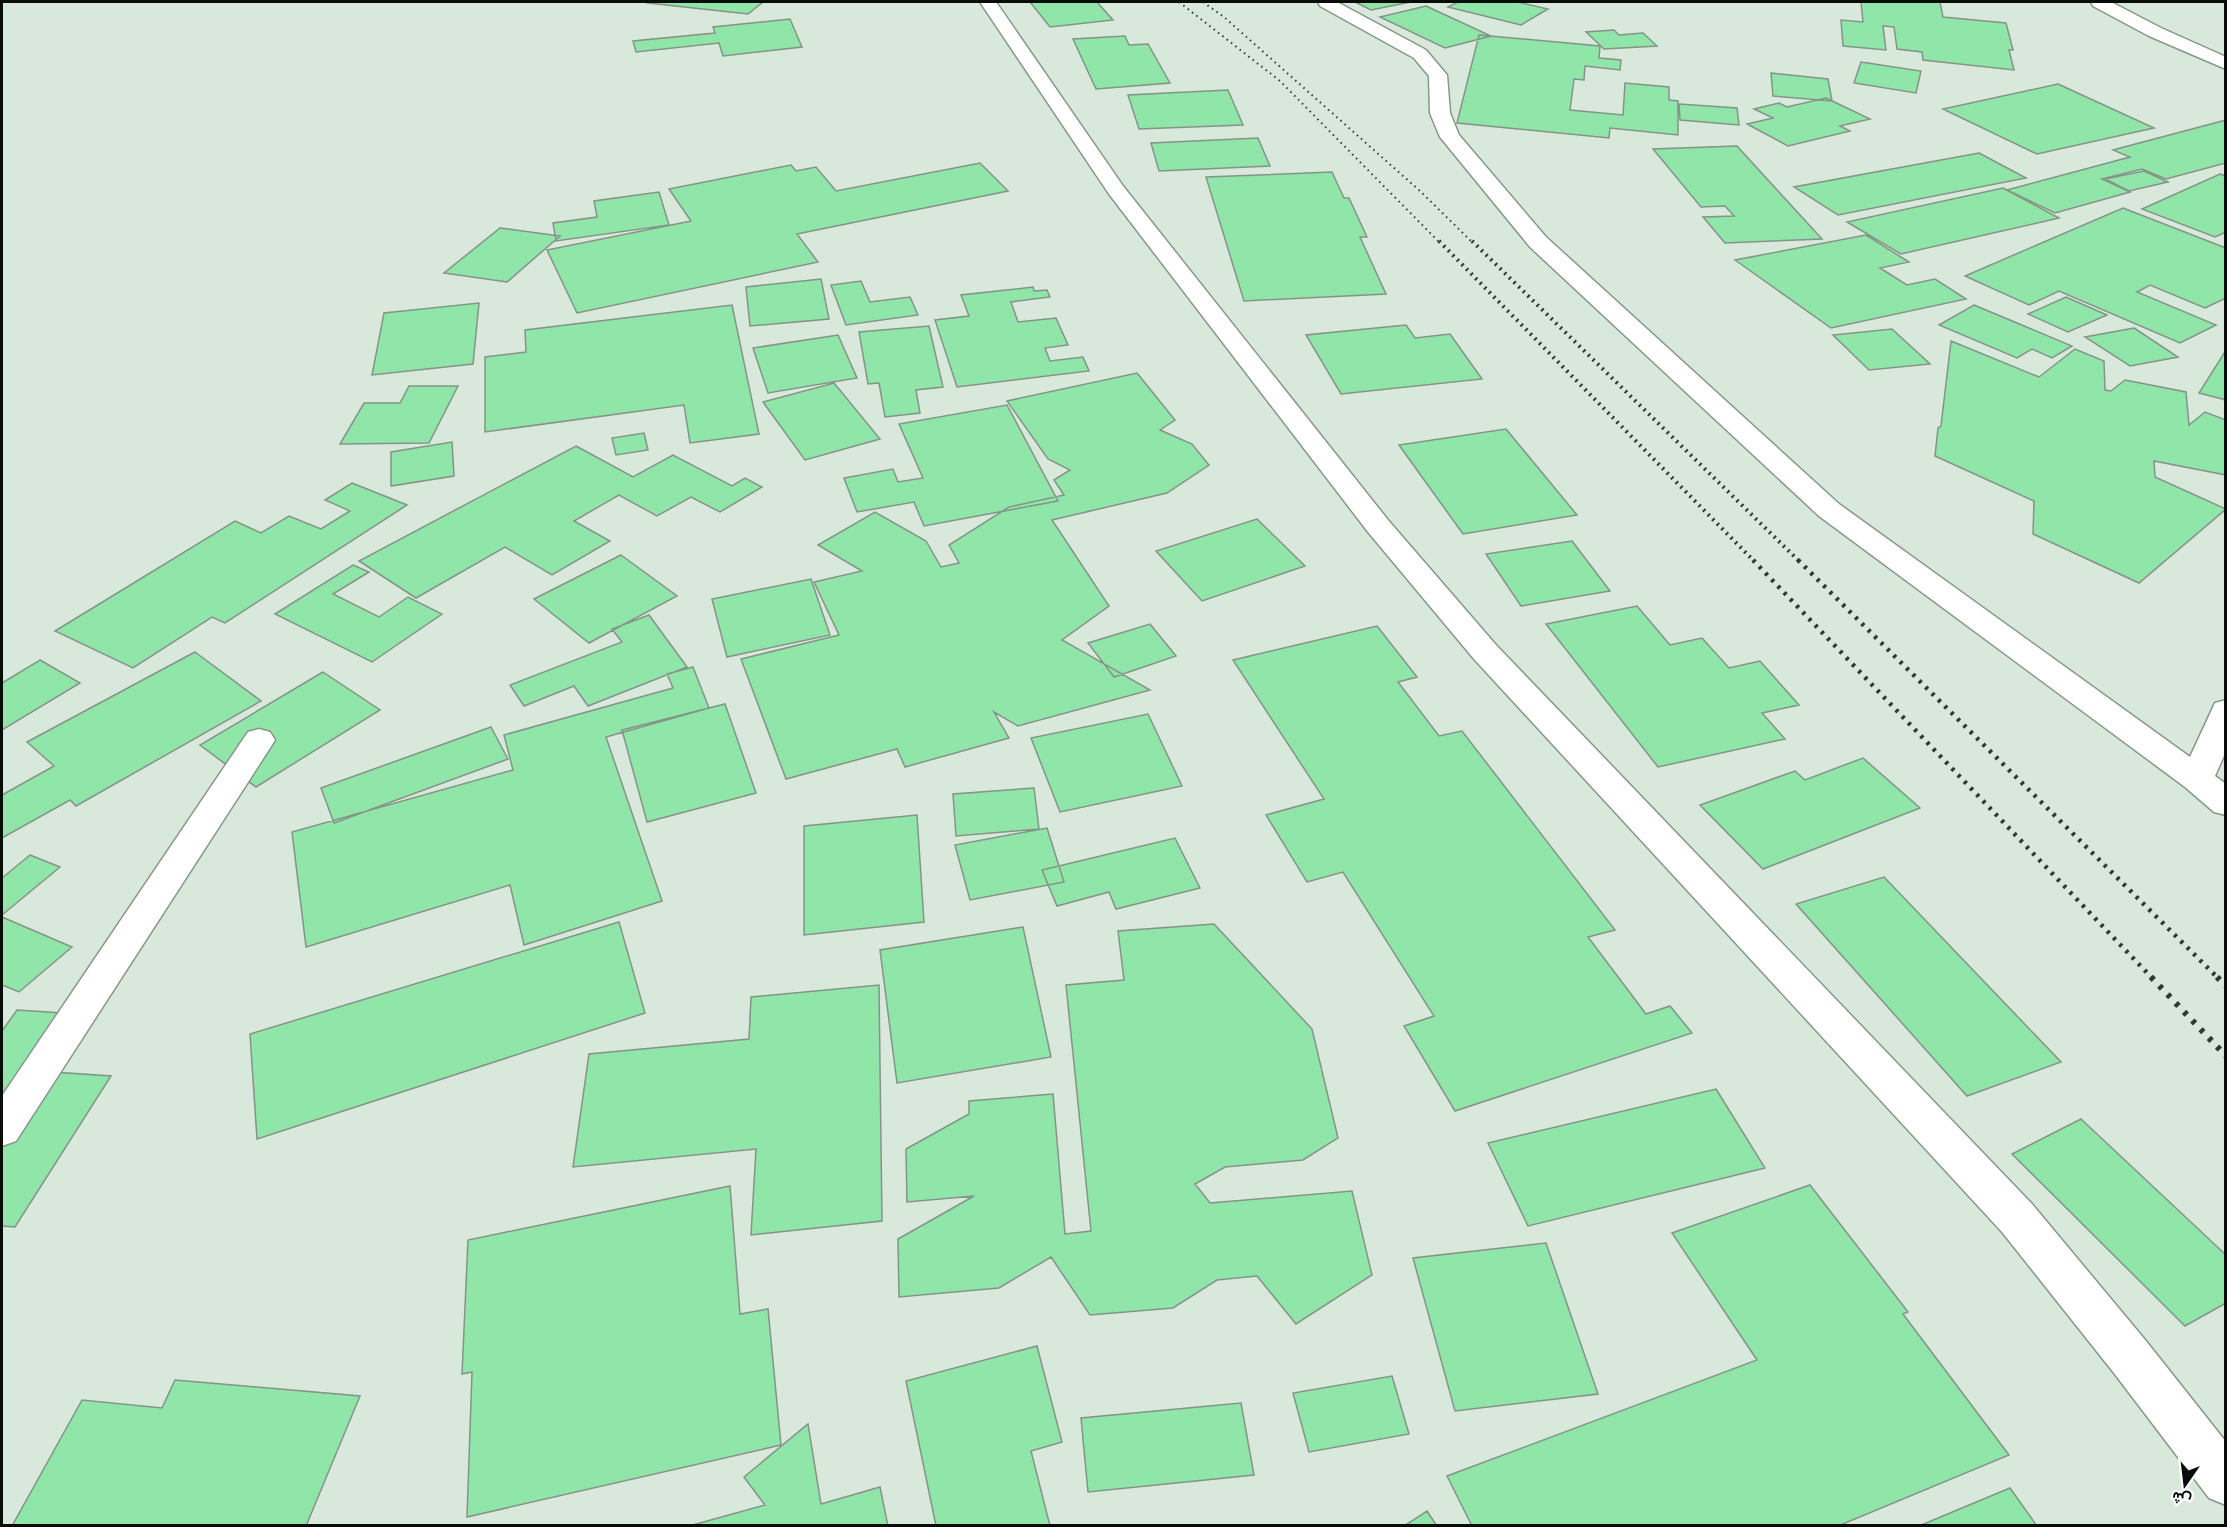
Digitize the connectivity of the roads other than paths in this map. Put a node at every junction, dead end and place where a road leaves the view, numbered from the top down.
1 (988, 2) edge
2 (1326, 2) edge
3 (2099, 2) edge
4 (2226, 64) edge
5 (2226, 711) edge
6 (259, 740) dead end
7 (2197, 779) junction
8 (2226, 803) edge
9 (2, 1129) edge
10 (2226, 1481) edge

1 - 10 street
2 - 7 street
3 - 4 street
5 - 7 street
6 - 9 street
7 - 8 street

